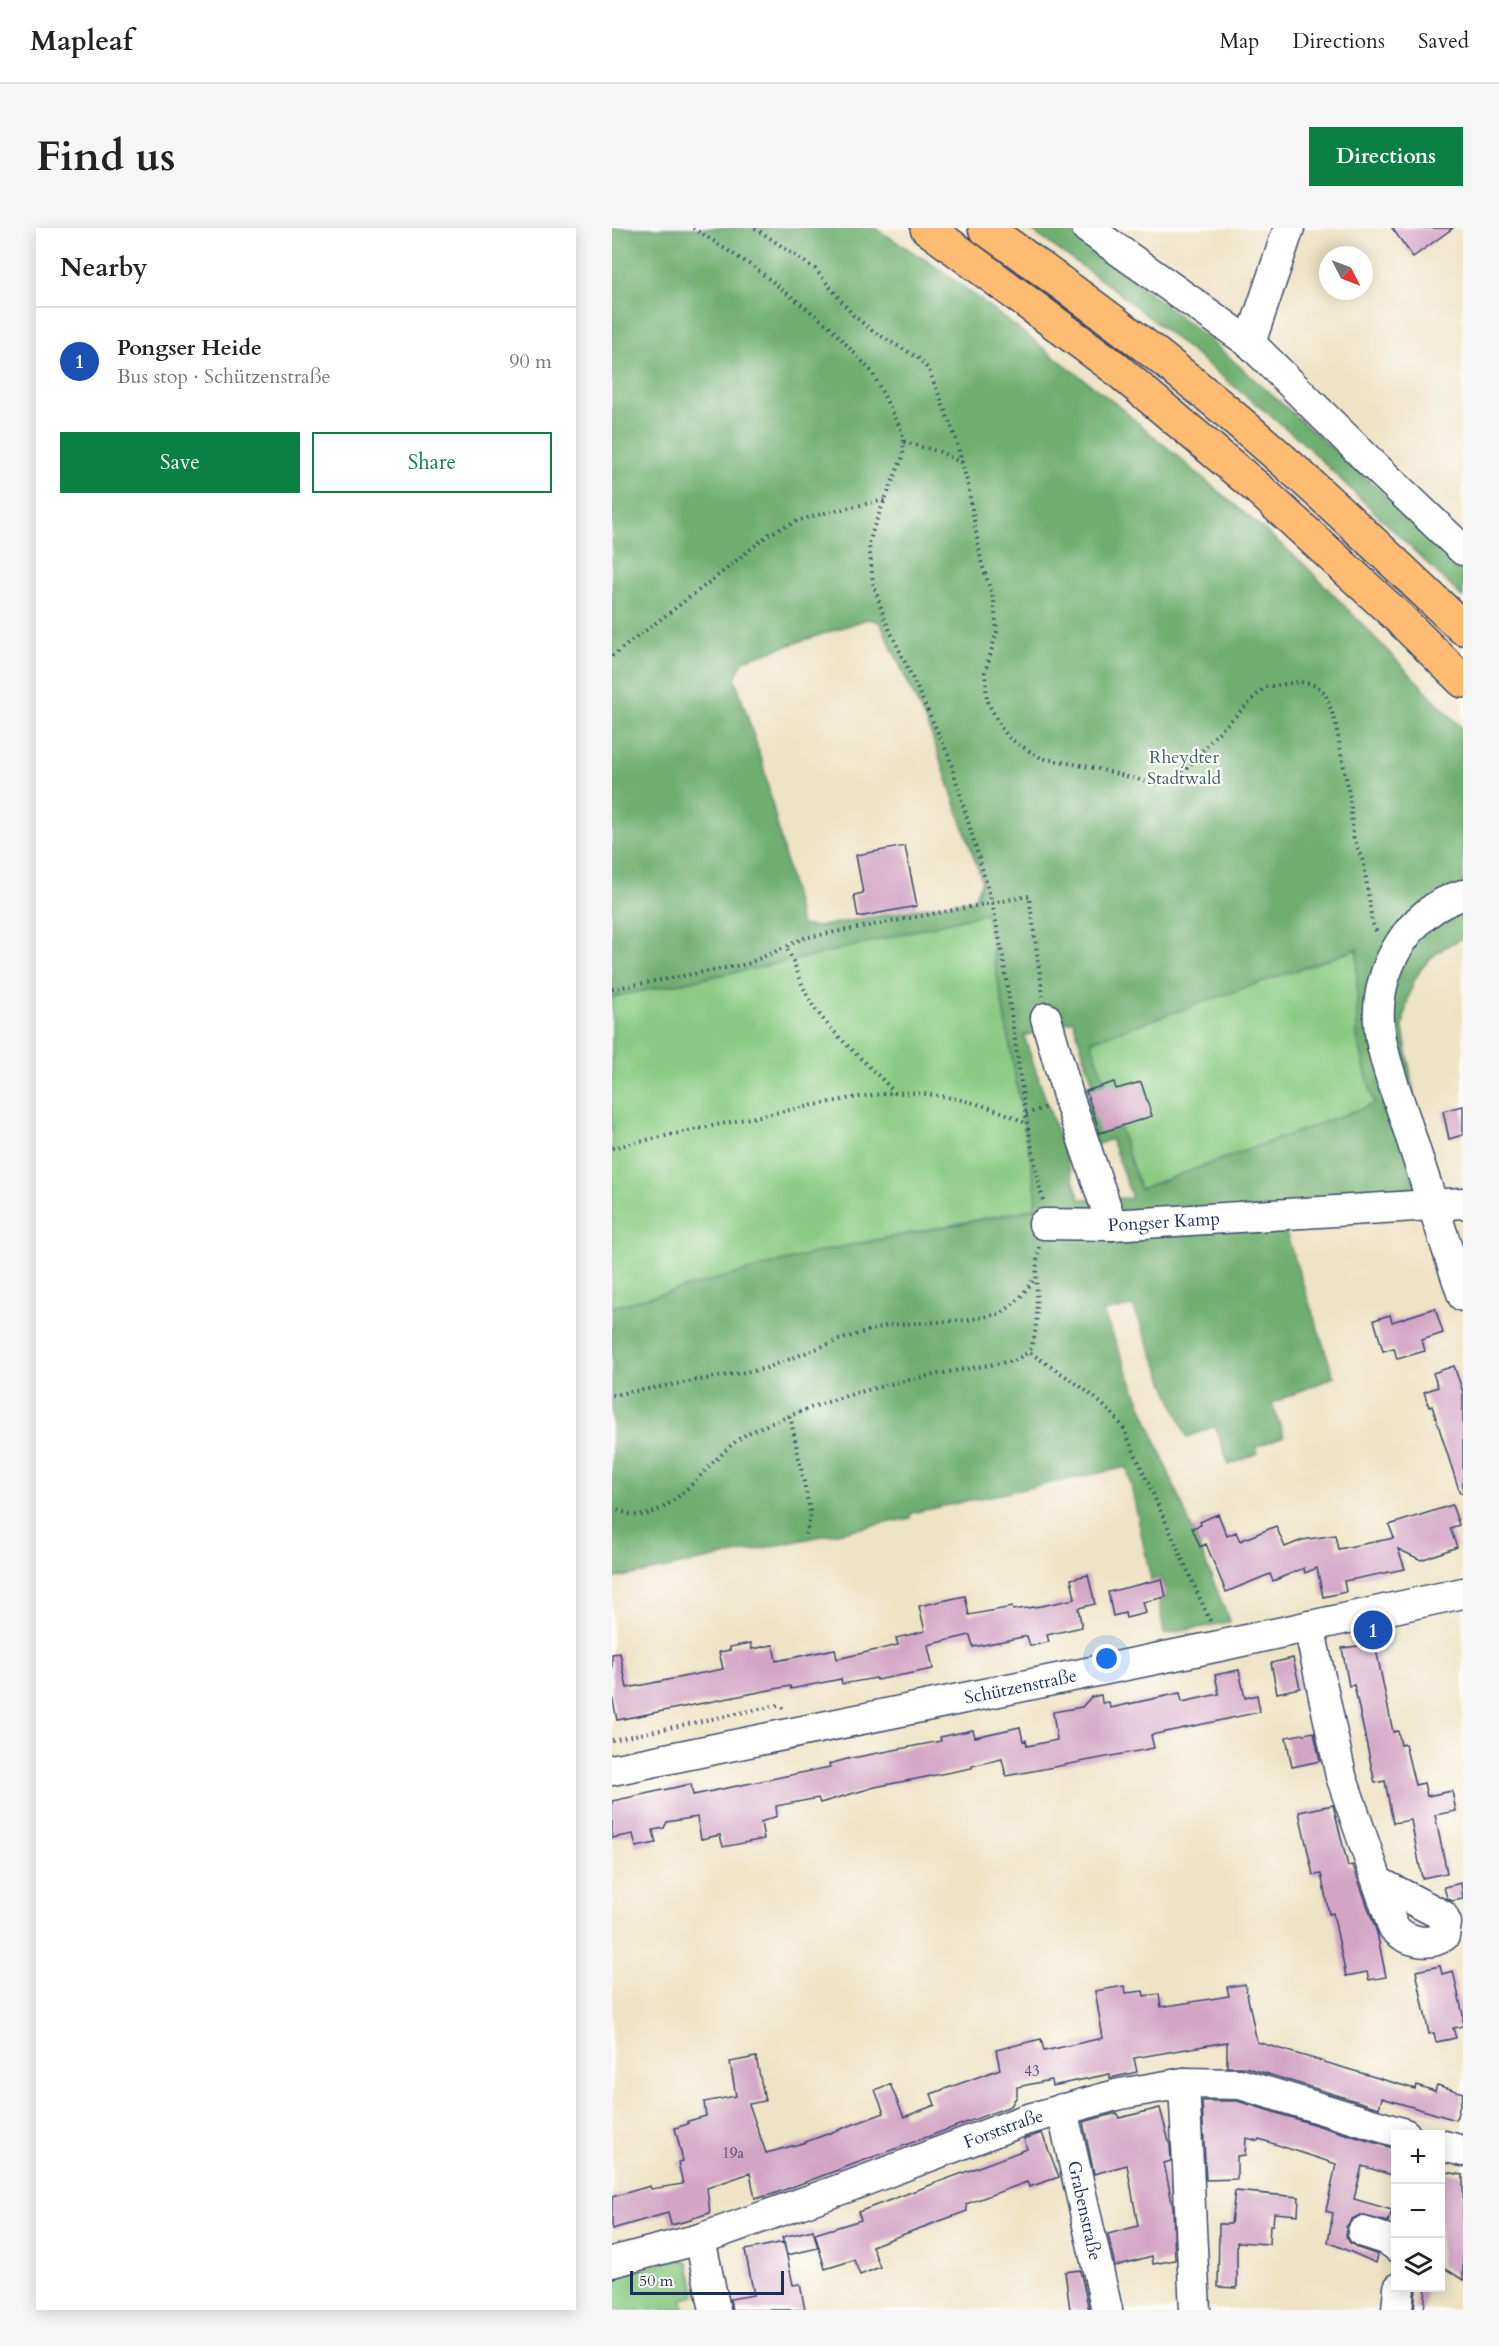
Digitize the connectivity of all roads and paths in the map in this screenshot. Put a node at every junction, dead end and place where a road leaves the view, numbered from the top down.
1 (693, 228) edge
2 (755, 228) edge
3 (927, 228) edge
4 (985, 228) edge
5 (1087, 228) edge
6 (1289, 228) edge
7 (1250, 343) junction
8 (904, 442) junction
9 (962, 463) junction
10 (885, 500) junction
11 (1463, 550) edge
12 (1463, 628) edge
13 (612, 656) edge
14 (1463, 681) edge
15 (1463, 895) edge
16 (992, 902) junction
17 (786, 947) junction
18 (1392, 956) junction
19 (612, 989) edge
20 (1046, 1018) joint
21 (895, 1093) junction
22 (1027, 1124) junction
23 (612, 1148) edge
24 (1463, 1203) edge
25 (1432, 1204) junction
26 (1044, 1224) junction
27 (1112, 1225) junction
28 (1035, 1278) junction
29 (1463, 1296) edge
30 (1029, 1352) junction
31 (612, 1395) edge
32 (790, 1416) junction
33 (612, 1508) edge
34 (805, 1536) dead end
35 (1463, 1593) edge
36 (1309, 1626) junction
37 (1219, 1646) junction
38 (612, 1770) edge
39 (1454, 1943) edge
40 (1184, 2083) junction
41 (1062, 2109) junction
42 (1392, 2130) edge
43 (1445, 2146) edge
44 (1463, 2151) edge
45 (1363, 2232) dead end
46 (700, 2239) junction
47 (1391, 2243) edge
48 (612, 2262) edge
49 (1399, 2292) edge
50 (715, 2310) edge
51 (1107, 2310) edge
52 (1194, 2310) edge
53 (1397, 2310) edge

1 - 8 path
2 - 9 path
3 - 14 highway
4 - 12 highway
5 - 7 street
6 - 7 street
7 - 11 street
8 - 9 path
8 - 10 path
9 - 18 path
10 - 13 path
10 - 16 path
15 - 18 street
16 - 17 path
16 - 20 path
16 - 22 path
17 - 19 path
17 - 21 path
18 - 25 street
20 - 27 street, Pongser Kamp
21 - 22 path
21 - 23 path
22 - 26 path
24 - 25 street, Pongser Kamp
25 - 27 street, Pongser Kamp
25 - 29 street
26 - 27 street
26 - 28 path
28 - 30 path
28 - 31 path
30 - 32 path
30 - 37 path
32 - 33 path
32 - 34 path
35 - 36 street, Schützenstraße
36 - 37 street, Schützenstraße
36 - 39 street
37 - 38 street, Schützenstraße
40 - 41 street, Forststraße
40 - 42 street, Forststraße
40 - 52 street
41 - 46 street, Forststraße
41 - 51 street, Grabenstraße
43 - 44 street
45 - 47 street
46 - 48 street, Forststraße
46 - 50 street
49 - 53 street

